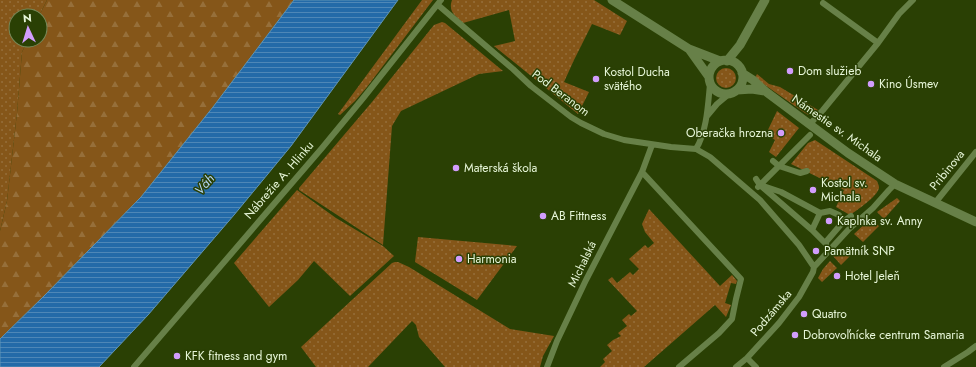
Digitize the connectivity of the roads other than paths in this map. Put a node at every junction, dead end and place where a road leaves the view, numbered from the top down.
1 (612, 0) edge
2 (765, 0) edge
3 (913, 0) edge
4 (439, 3) edge
5 (823, 3) dead end
6 (878, 43) junction
7 (740, 45) junction
8 (689, 49) junction
9 (723, 61) junction
10 (740, 69) junction
11 (709, 80) junction
12 (733, 92) junction
13 (765, 92) junction
14 (706, 117) junction
15 (810, 124) junction
16 (810, 135) dead end
17 (652, 145) junction
18 (696, 149) junction
19 (976, 152) edge
20 (773, 160) dead end
21 (779, 166) junction
22 (642, 172) junction
23 (806, 172) dead end
24 (756, 179) dead end
25 (895, 184) junction
26 (758, 187) junction
27 (782, 192) junction
28 (779, 202) junction
29 (935, 203) junction
30 (820, 213) junction
31 (851, 216) dead end
32 (843, 222) junction
33 (976, 222) edge
34 (812, 230) junction
35 (814, 267) junction
36 (976, 346) edge
37 (747, 358) junction
38 (134, 367) edge
39 (547, 367) edge
40 (679, 367) edge
41 (736, 367) edge
42 (756, 367) edge
43 (944, 367) edge

1 - 8 main road
2 - 7 main road
3 - 6 street
4 - 17 street, Pod Beranom
4 - 38 street, Nábrežie A. Hlinku
5 - 6 street
6 - 15 street
7 - 9 main road
7 - 10 main road
8 - 9 main road
8 - 11 main road
9 - 10 main road
9 - 11 main road
10 - 12 main road
10 - 13 main road, Námestie sv. Michala
11 - 12 main road
11 - 14 street
12 - 13 main road, Námestie sv. Michala
12 - 14 street
13 - 15 main road, Námestie sv. Michala
14 - 18 street
15 - 25 main road, Námestie sv. Michala
16 - 21 street, Námestie sv. Michala
17 - 18 street, Pod Beranom
17 - 22 street, Michalská
18 - 35 street
19 - 29 street, Pribinova
20 - 21 street
21 - 23 street
21 - 26 street, Námestie sv. Michala
22 - 39 street, Michalská
22 - 40 street
24 - 26 street
25 - 29 main road, Námestie sv. Michala
25 - 35 street
26 - 27 street
26 - 28 street
27 - 28 street
27 - 30 street
28 - 34 street
29 - 33 main road, Námestie sv. Michala
30 - 32 street
30 - 34 street
31 - 32 street
32 - 34 street
35 - 37 street, Podzámska
36 - 43 street
37 - 41 street, Podzámska
37 - 42 street

